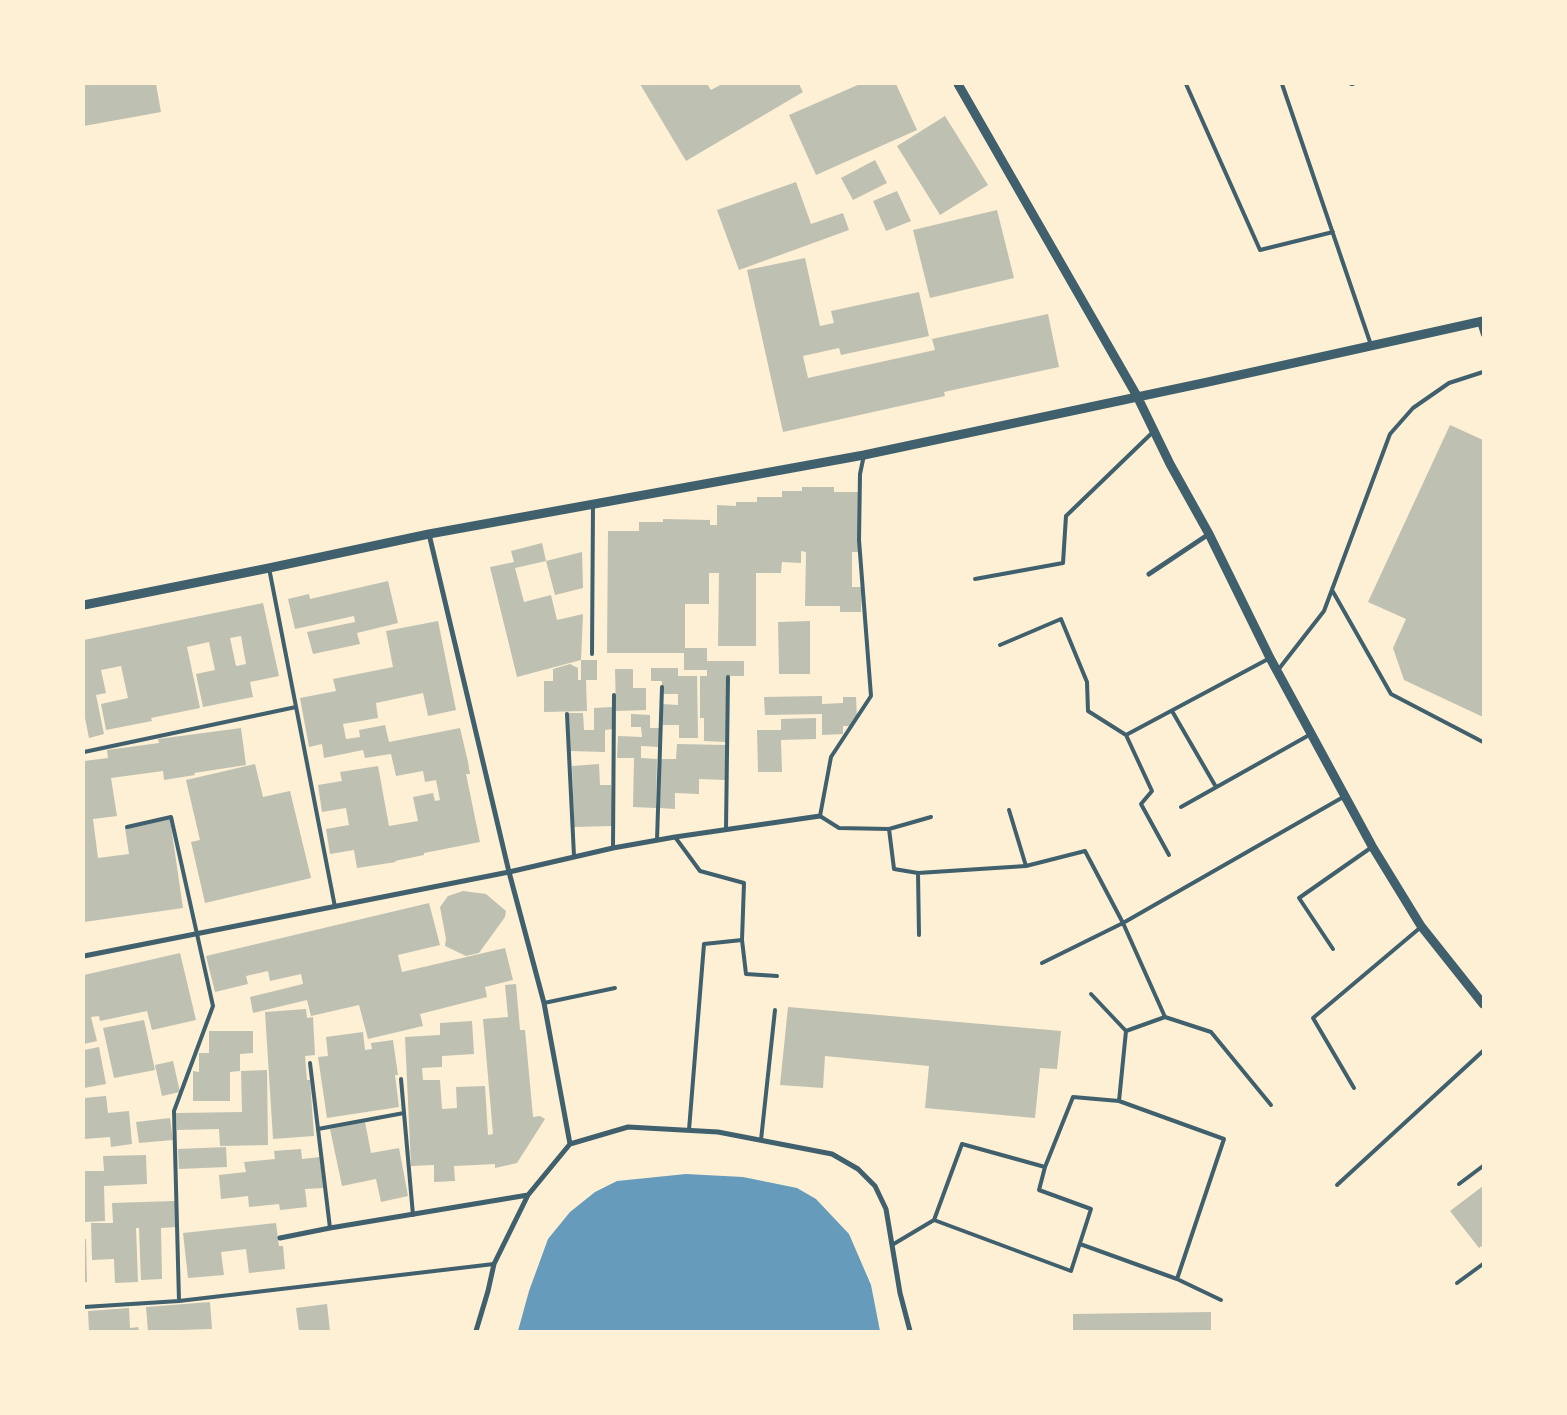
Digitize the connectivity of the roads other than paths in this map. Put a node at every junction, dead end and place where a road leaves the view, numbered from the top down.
1 (958, 84) edge
2 (1186, 84) edge
3 (1282, 84) edge
4 (1333, 232) junction
5 (1481, 321) edge
6 (1483, 335) edge
7 (1371, 345) junction
8 (1483, 372) edge
9 (1137, 396) junction
10 (1154, 431) junction
11 (864, 455) junction
12 (593, 503) junction
13 (429, 534) junction
14 (1209, 534) junction
15 (269, 568) junction
16 (1149, 574) dead end
17 (975, 579) dead end
18 (1332, 590) junction
19 (84, 605) edge
20 (1000, 645) dead end
21 (592, 654) dead end
22 (1270, 658) junction
23 (1278, 670) junction
24 (728, 677) dead end
25 (662, 688) dead end
26 (614, 695) dead end
27 (296, 707) junction
28 (1172, 711) junction
29 (567, 714) dead end
30 (1312, 734) junction
31 (1126, 736) junction
32 (1483, 742) edge
33 (84, 752) edge
34 (1216, 787) junction
35 (1345, 796) junction
36 (1181, 807) dead end
37 (1009, 810) dead end
38 (820, 816) junction
39 (931, 817) dead end
40 (127, 827) dead end
41 (726, 829) junction
42 (889, 829) junction
43 (675, 837) junction
44 (658, 840) junction
45 (1372, 846) junction
46 (614, 848) junction
47 (1169, 855) dead end
48 (574, 856) junction
49 (1026, 866) junction
50 (509, 872) junction
51 (918, 873) junction
52 (335, 907) junction
53 (1123, 923) junction
54 (1421, 926) junction
55 (197, 934) junction
56 (919, 935) dead end
57 (742, 940) junction
58 (1333, 949) dead end
59 (84, 956) edge
60 (1042, 962) dead end
61 (777, 976) dead end
62 (615, 988) dead end
63 (1091, 994) dead end
64 (544, 1003) junction
65 (1483, 1004) edge
66 (775, 1010) dead end
67 (1165, 1016) junction
68 (1126, 1031) junction
69 (1483, 1051) edge
70 (310, 1063) dead end
71 (401, 1079) dead end
72 (1354, 1088) dead end
73 (1119, 1101) junction
74 (1271, 1105) dead end
75 (404, 1113) junction
76 (318, 1129) junction
77 (689, 1130) junction
78 (761, 1140) junction
79 (570, 1144) junction
80 (1483, 1166) edge
81 (1045, 1167) junction
82 (1459, 1184) dead end
83 (1337, 1185) dead end
84 (528, 1195) junction
85 (413, 1215) junction
86 (934, 1220) junction
87 (330, 1228) junction
88 (280, 1238) dead end
89 (1080, 1244) junction
90 (892, 1245) junction
91 (494, 1264) junction
92 (1483, 1264) edge
93 (1177, 1279) junction
94 (1457, 1284) dead end
95 (1221, 1300) dead end
96 (179, 1301) junction
97 (84, 1308) edge
98 (476, 1331) edge
99 (910, 1331) edge

1 - 9 street
2 - 4 lane
3 - 4 lane
4 - 7 lane
5 - 6 lane
5 - 7 street
7 - 9 street
8 - 18 lane
9 - 10 street
9 - 11 street
10 - 14 street
10 - 17 lane
11 - 12 street
11 - 38 lane
12 - 13 street
12 - 21 lane
13 - 15 street
13 - 50 street
14 - 16 street
14 - 22 street
15 - 19 street
15 - 27 lane
18 - 23 lane
18 - 32 lane
20 - 31 lane
22 - 23 street
22 - 28 lane
23 - 30 street
24 - 41 lane
25 - 44 lane
26 - 46 lane
27 - 33 lane
27 - 52 lane
28 - 31 lane
28 - 34 lane
29 - 48 lane
30 - 34 lane
30 - 35 street
31 - 47 lane
34 - 36 lane
35 - 45 street
35 - 53 lane
37 - 49 lane
38 - 41 street
38 - 42 lane
39 - 42 lane
40 - 55 lane
41 - 43 street
42 - 51 lane
43 - 44 street
43 - 57 lane
44 - 46 street
45 - 54 street
45 - 58 lane
46 - 48 street
48 - 50 street
49 - 51 lane
49 - 53 lane
50 - 52 street
50 - 64 street
51 - 56 lane
52 - 55 street
53 - 60 lane
53 - 67 lane
54 - 65 street
54 - 72 lane
55 - 59 street
55 - 96 lane
57 - 61 lane
57 - 77 lane
62 - 64 lane
63 - 68 lane
64 - 79 street
66 - 78 lane
67 - 68 lane
67 - 74 lane
68 - 73 lane
69 - 83 lane
70 - 76 lane
71 - 75 lane
73 - 81 lane
73 - 93 lane
75 - 76 lane
75 - 85 lane
76 - 87 lane
77 - 78 street
77 - 79 street
78 - 90 street
79 - 84 street
80 - 82 lane
81 - 86 lane
81 - 89 lane
84 - 85 street
84 - 91 street
85 - 87 street
86 - 89 lane
86 - 90 lane
87 - 88 street
89 - 93 lane
90 - 99 street
91 - 96 lane
91 - 98 street
92 - 94 lane
93 - 95 lane
96 - 97 lane

